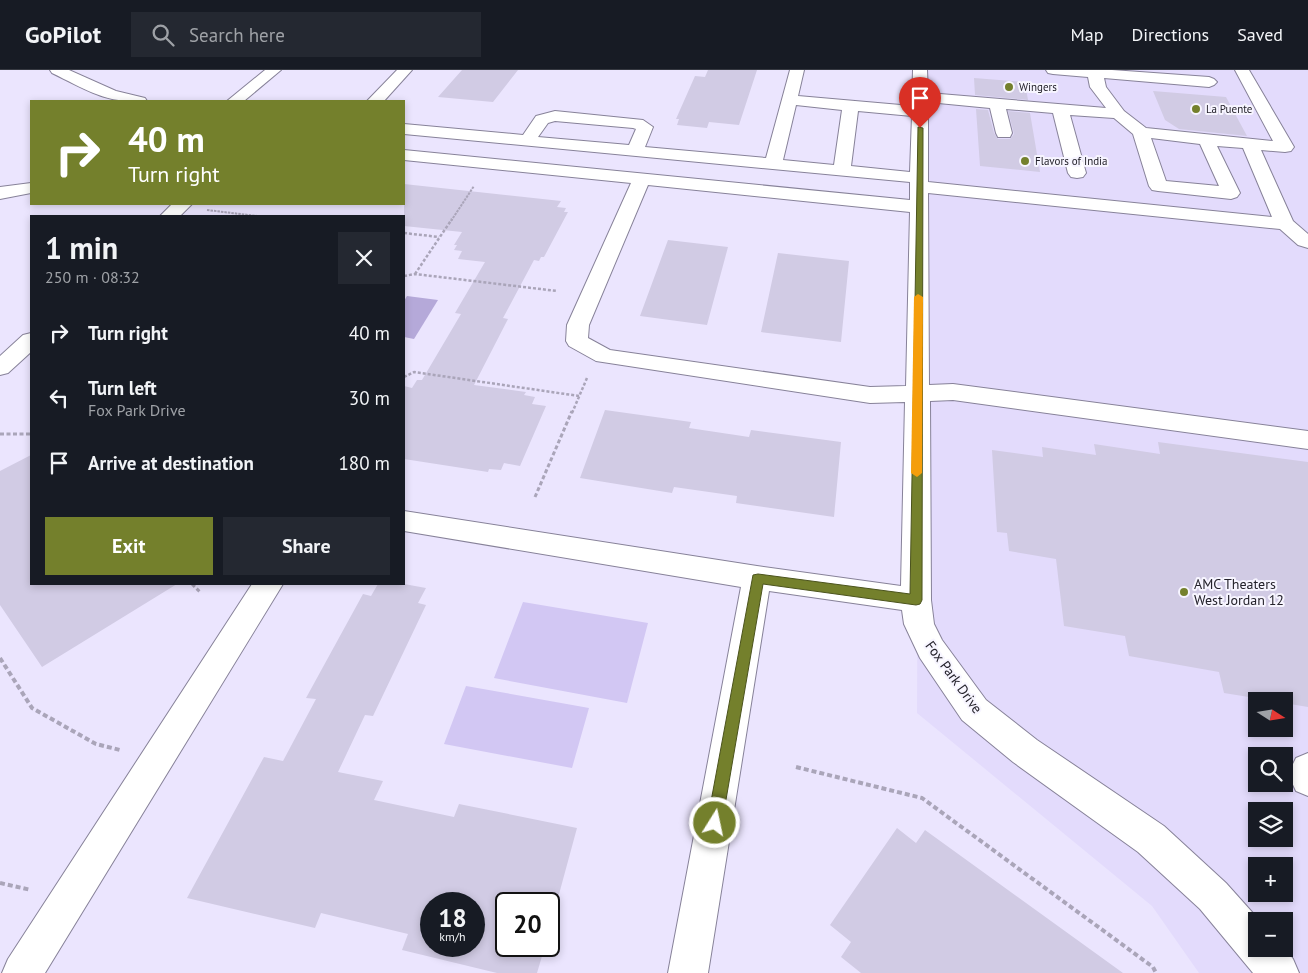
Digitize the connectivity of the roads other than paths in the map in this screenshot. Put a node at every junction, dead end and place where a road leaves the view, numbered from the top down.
1 (57, 70) edge
2 (274, 70) edge
3 (405, 70) edge
4 (797, 70) edge
5 (920, 70) edge
6 (1053, 70) edge
7 (1242, 70) edge
8 (1095, 72) edge
9 (1209, 82) dead end
10 (134, 100) edge
11 (236, 100) edge
12 (376, 100) edge
13 (789, 100) junction
14 (997, 104) junction
15 (920, 105) junction
16 (851, 106) junction
17 (1060, 109) junction
18 (1118, 114) junction
19 (405, 129) edge
20 (1141, 132) junction
21 (1004, 133) dead end
22 (1206, 140) junction
23 (527, 141) junction
24 (1250, 144) junction
25 (635, 151) junction
26 (405, 155) edge
27 (773, 164) junction
28 (842, 171) junction
29 (1077, 173) dead end
30 (642, 179) junction
31 (30, 188) edge
32 (919, 191) junction
33 (0, 193) edge
34 (182, 205) edge
35 (170, 215) edge
36 (1284, 224) junction
37 (1308, 242) edge
38 (30, 341) edge
39 (0, 368) edge
40 (918, 393) junction
41 (1308, 440) edge
42 (405, 521) edge
43 (758, 578) junction
44 (267, 585) edge
45 (916, 600) junction
46 (1308, 769) edge
47 (1308, 779) edge
48 (1248, 937) edge
49 (1265, 957) edge
50 (22, 973) edge
51 (688, 973) edge
52 (1279, 973) edge

1 - 10 street
2 - 11 street
3 - 12 street
4 - 13 street
5 - 15 street, Fox Park Drive
6 - 8 street
7 - 24 street
8 - 9 street
8 - 18 street
13 - 16 street
13 - 27 street
14 - 15 street
14 - 17 street
14 - 21 street
15 - 16 street
15 - 32 street, Fox Park Drive
16 - 28 street
17 - 18 street
17 - 29 street
18 - 20 street
19 - 23 street
20 - 22 street
20 - 22 street
22 - 24 street
23 - 25 street
23 - 25 street
24 - 36 street
25 - 27 street
26 - 30 street
27 - 28 street
28 - 32 street
30 - 32 street
30 - 40 street
31 - 33 street
32 - 36 street
32 - 40 street, Fox Park Drive
34 - 35 street
36 - 37 street
38 - 39 street
40 - 41 street
40 - 45 street, Fox Park Drive
42 - 43 street
43 - 45 street
43 - 51 street
44 - 50 street
45 - 48 street, Fox Park Drive
46 - 47 street
49 - 52 street, Fox Park Drive

